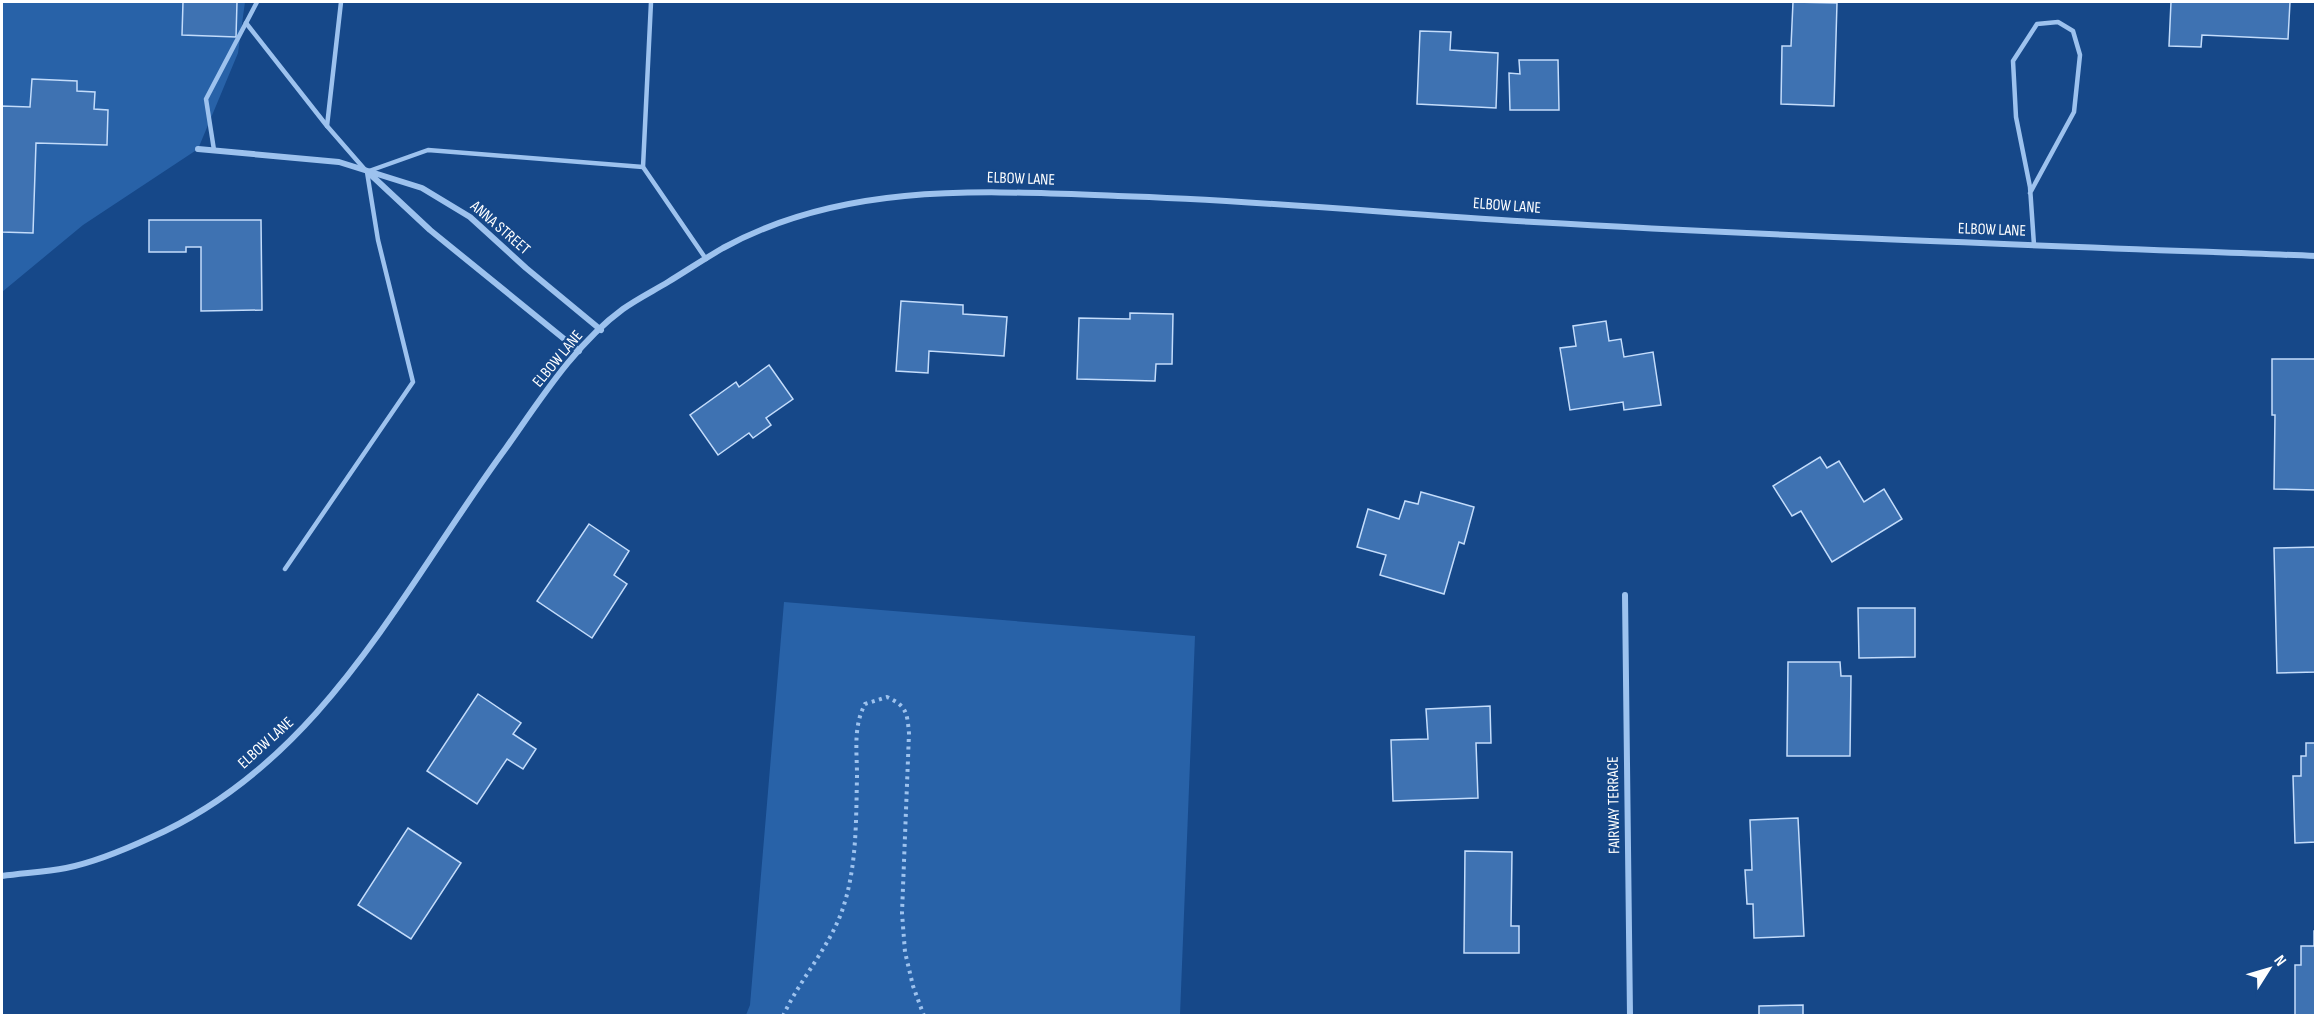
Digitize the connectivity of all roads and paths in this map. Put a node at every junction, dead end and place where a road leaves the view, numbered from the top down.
1 (257, 2) edge
2 (340, 2) edge
3 (651, 2) edge
4 (246, 23) junction
5 (327, 126) junction
6 (198, 149) dead end
7 (214, 150) junction
8 (643, 167) junction
9 (367, 172) junction
10 (2030, 193) junction
11 (2034, 246) junction
12 (2316, 256) edge
13 (706, 259) junction
14 (601, 330) junction
15 (579, 351) junction
16 (285, 569) dead end
17 (1625, 595) dead end
18 (2, 876) edge
19 (783, 1016) edge
20 (924, 1016) edge
21 (1630, 1016) edge

1 - 4 lane
2 - 5 lane
3 - 8 lane
4 - 5 lane
4 - 7 lane
5 - 9 lane
6 - 7 street, ANNA STREET
7 - 9 street, ANNA STREET
8 - 9 lane
8 - 13 lane
9 - 14 street, ANNA STREET
9 - 15 street, ANNA STREET
9 - 16 lane
10 - 10 lane
10 - 11 lane
11 - 12 street, ELBOW LANE
11 - 13 street, ELBOW LANE
13 - 14 street, ELBOW LANE
14 - 15 street, ELBOW LANE
15 - 18 street, ELBOW LANE
17 - 21 street, FAIRWAY TERRACE
19 - 20 path

